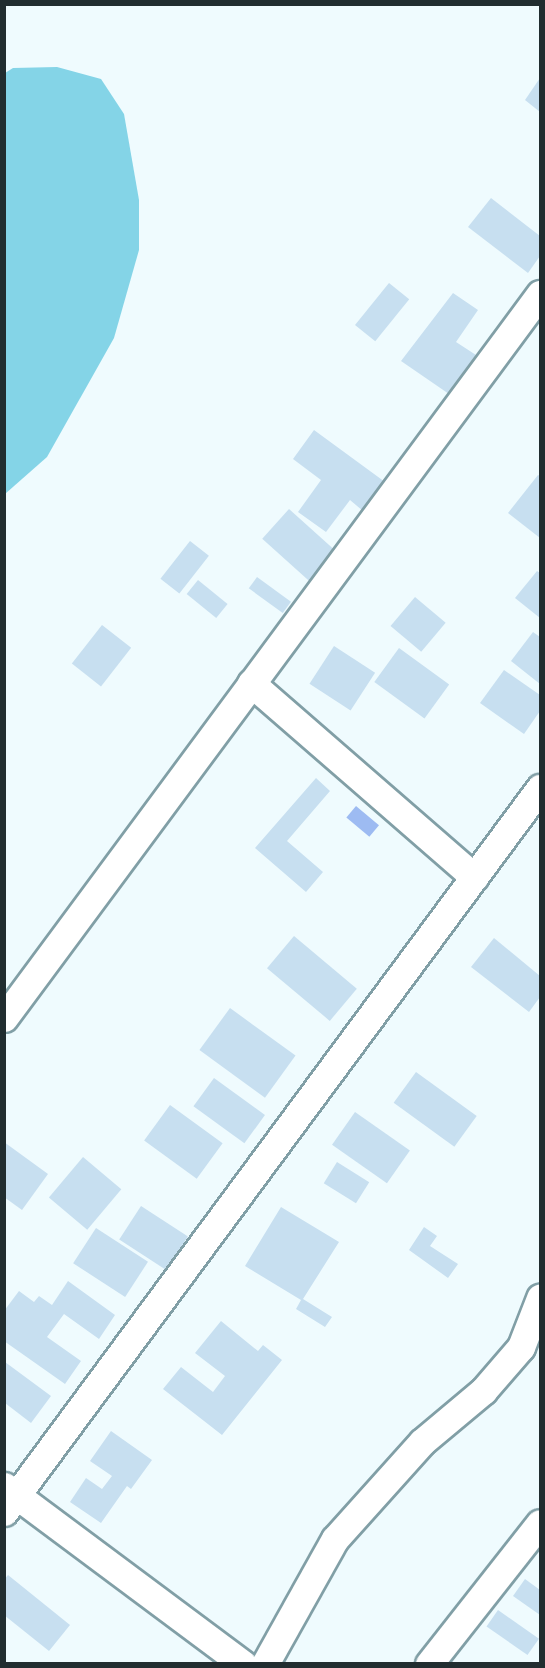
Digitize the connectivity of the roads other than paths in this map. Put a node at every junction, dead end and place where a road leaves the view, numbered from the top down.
1 (540, 294) edge
2 (251, 683) junction
3 (540, 788) edge
4 (474, 877) junction
5 (7, 1010) edge
6 (540, 1298) edge
7 (9, 1497) edge
8 (540, 1523) edge
9 (243, 1664) edge
10 (265, 1664) edge
11 (429, 1664) edge

1 - 2 street
2 - 4 street
2 - 5 street
3 - 4 street
4 - 7 street
6 - 10 street
7 - 9 street
8 - 11 street

